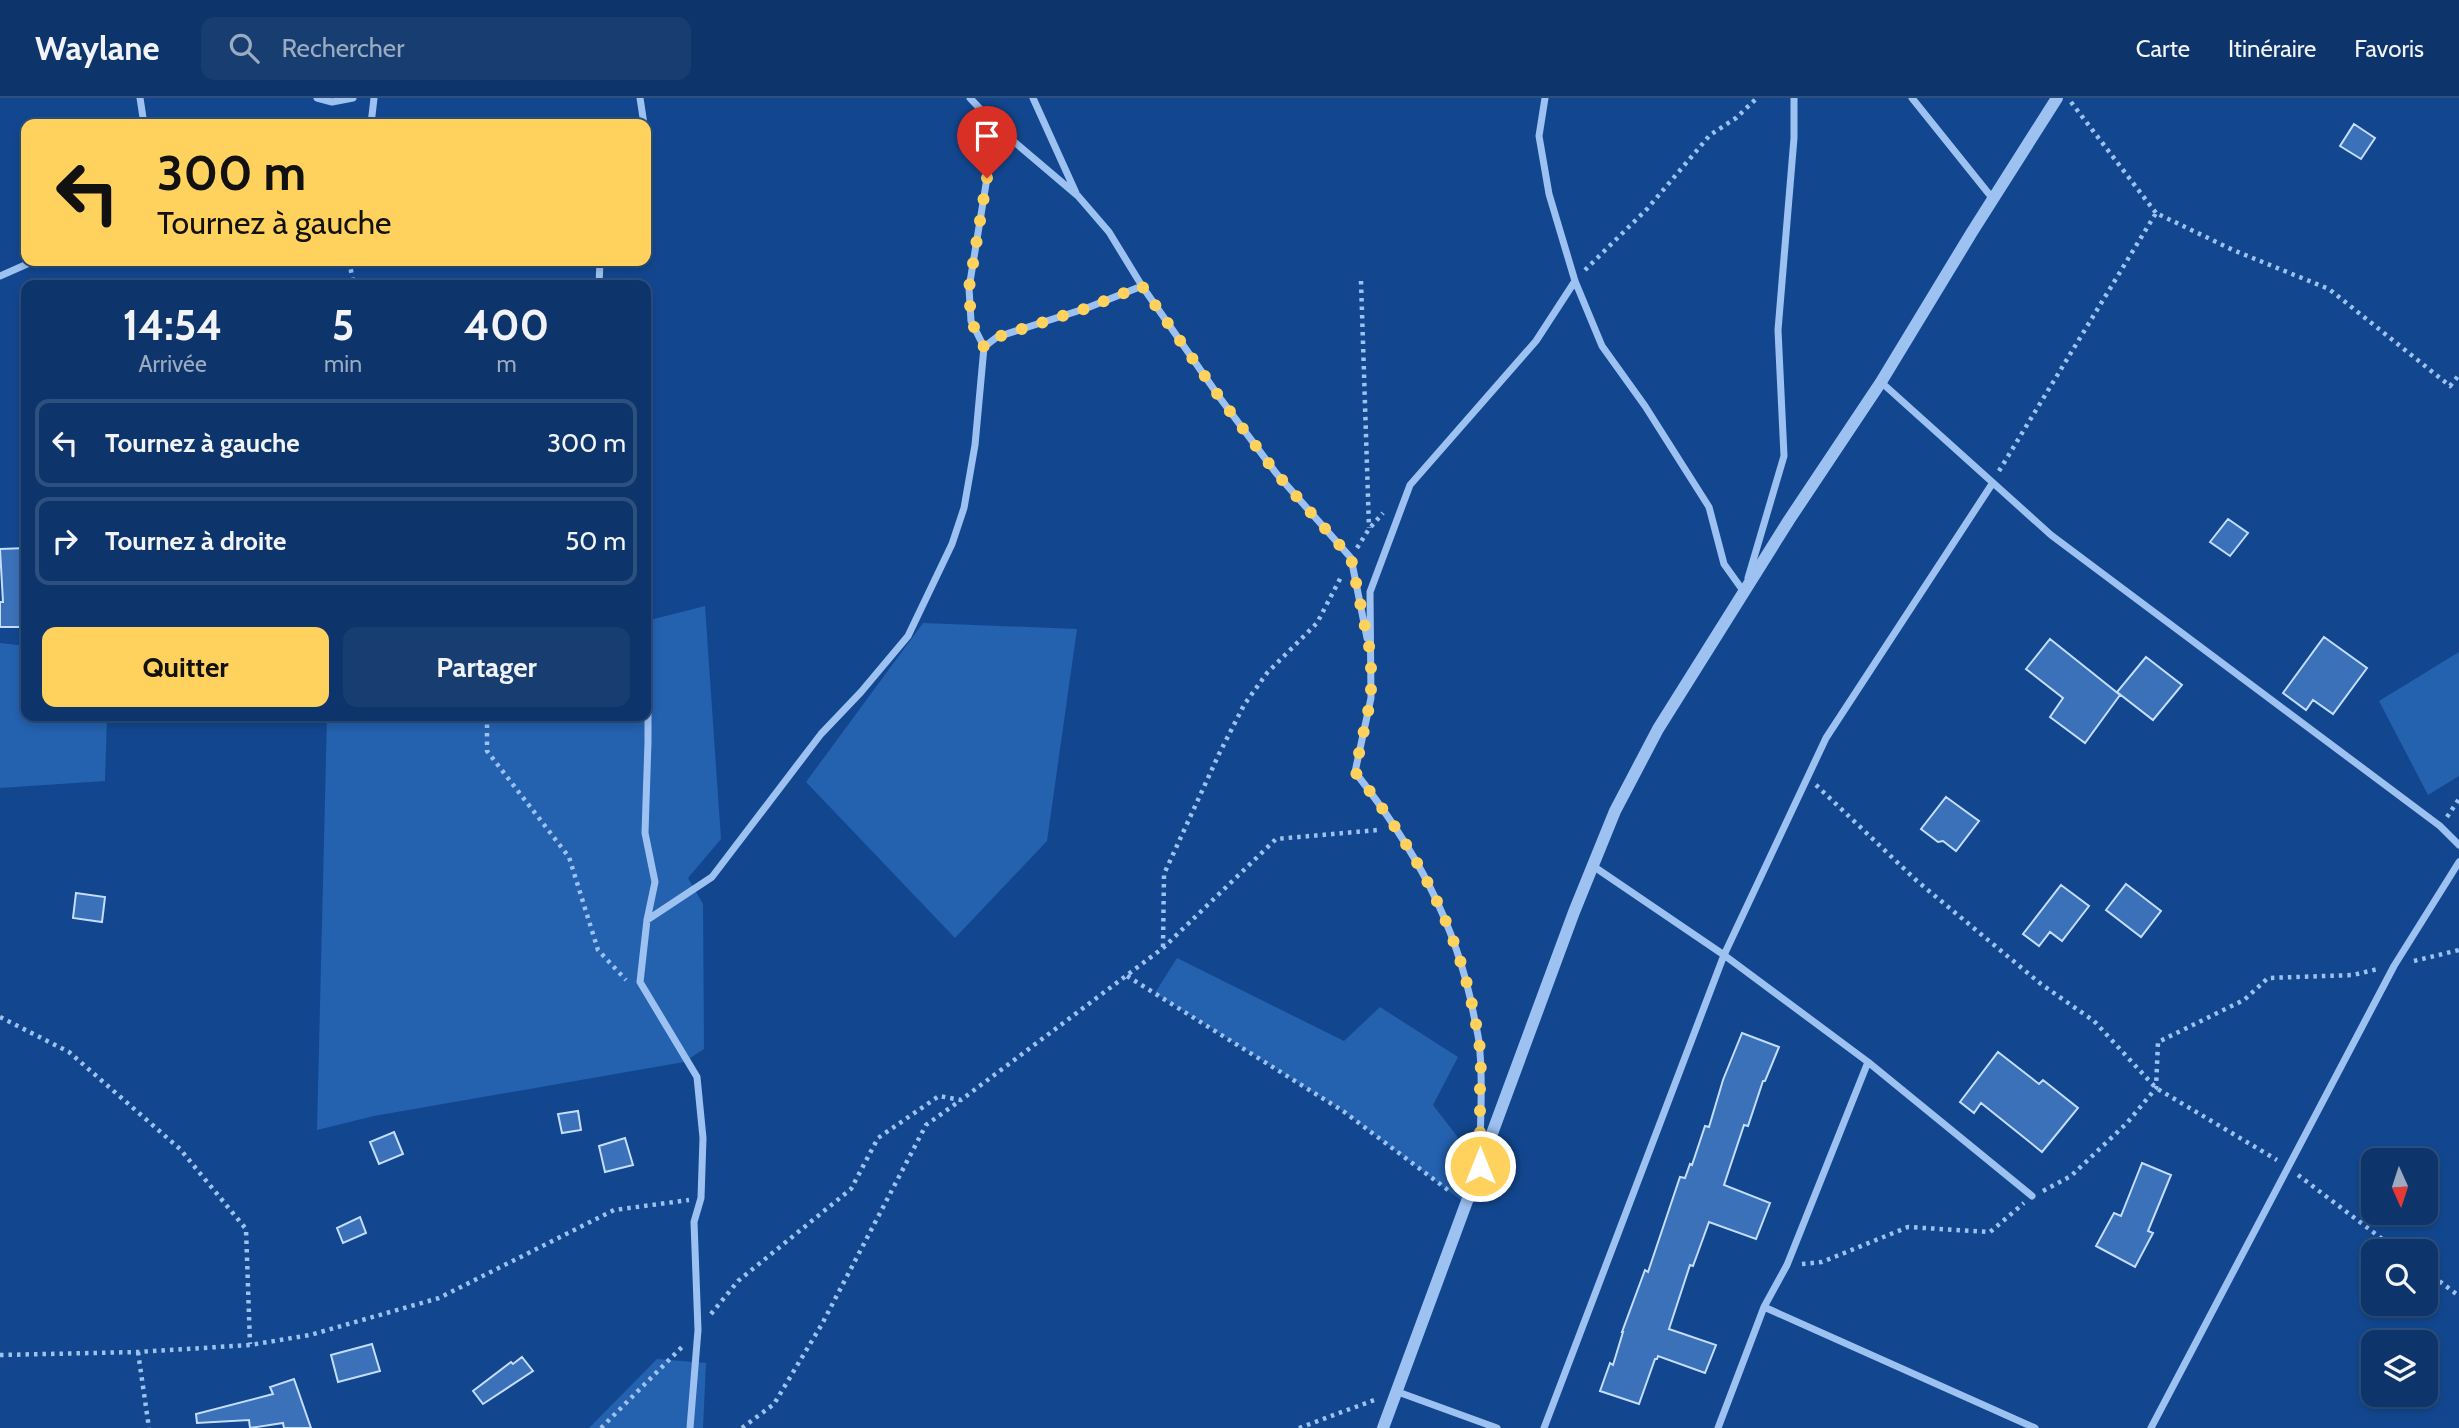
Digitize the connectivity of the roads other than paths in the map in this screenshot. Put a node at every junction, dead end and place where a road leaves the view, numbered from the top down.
1 (140, 98) edge
2 (317, 98) edge
3 (354, 98) edge
4 (374, 98) edge
5 (640, 98) edge
6 (970, 98) edge
7 (1033, 98) edge
8 (1545, 98) edge
9 (1794, 98) edge
10 (1912, 98) edge
11 (2057, 98) edge
12 (143, 119) edge
13 (372, 119) edge
14 (643, 119) edge
15 (998, 128) junction
16 (1078, 197) junction
17 (1993, 199) junction
18 (22, 266) edge
19 (0, 276) edge
20 (1575, 281) junction
21 (1142, 286) junction
22 (984, 347) junction
23 (1881, 382) junction
24 (1992, 484) junction
25 (1744, 593) junction
26 (1371, 656) junction
27 (649, 721) edge
28 (2459, 845) edge
29 (2459, 862) edge
30 (1593, 866) junction
31 (647, 920) junction
32 (1724, 955) junction
33 (1868, 1062) junction
34 (1480, 1166) junction
35 (2032, 1196) road end
36 (1764, 1307) junction
37 (1398, 1392) junction
38 (690, 1428) edge
39 (1383, 1428) edge
40 (1497, 1428) edge
41 (1544, 1428) edge
42 (1718, 1428) edge
43 (2035, 1428) edge
44 (2151, 1428) edge

1 - 12 street
2 - 3 street
4 - 13 street
5 - 14 street
6 - 15 street
7 - 16 street
8 - 20 street
9 - 25 street
10 - 17 street
11 - 17 street
15 - 16 street
15 - 22 street
16 - 21 street
17 - 23 street
18 - 19 street
20 - 25 street
20 - 26 street
21 - 22 street
21 - 26 street
22 - 31 street
23 - 24 street
23 - 25 street
24 - 28 street
24 - 32 street
25 - 30 street
26 - 34 street
27 - 31 street
29 - 44 street
30 - 32 street
30 - 34 street
31 - 38 street
32 - 33 street
32 - 41 street
33 - 35 street
33 - 36 street
34 - 37 street
36 - 42 street
36 - 43 street
37 - 39 street
37 - 40 street

